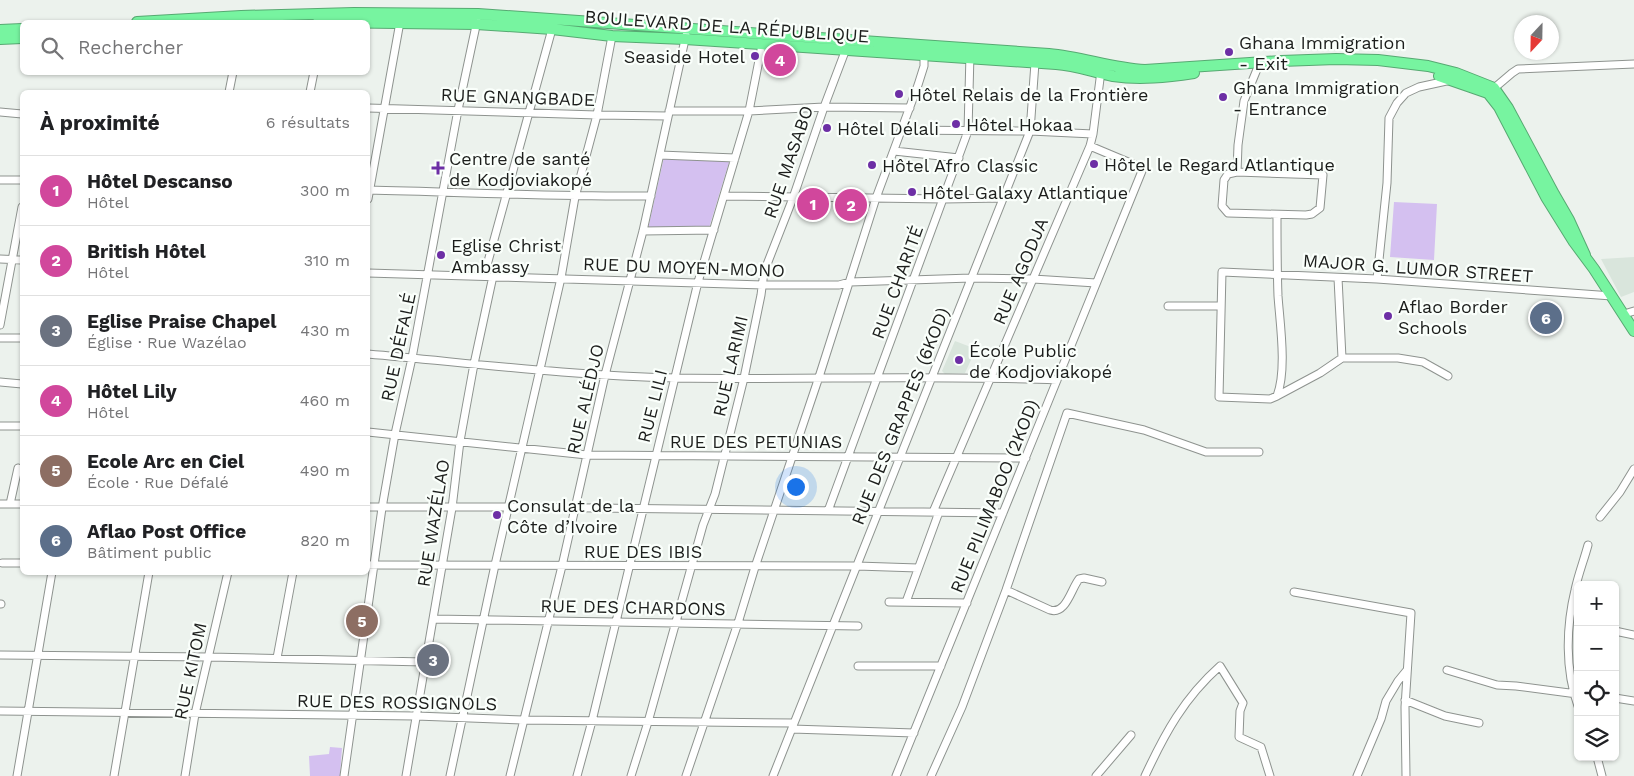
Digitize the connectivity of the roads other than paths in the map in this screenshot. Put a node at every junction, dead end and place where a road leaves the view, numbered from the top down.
1 (241, 19) edge
2 (477, 19) junction
3 (206, 20) edge
4 (370, 22) edge
5 (400, 22) junction
6 (20, 29) edge
7 (552, 29) junction
8 (0, 30) edge
9 (686, 34) junction
10 (612, 36) junction
11 (20, 38) edge
12 (0, 39) edge
13 (762, 45) junction
14 (846, 49) junction
15 (924, 50) junction
16 (970, 53) junction
17 (1034, 62) junction
18 (1634, 64) edge
19 (1259, 65) junction
20 (1102, 68) junction
21 (232, 75) edge
22 (313, 75) edge
23 (1454, 76) junction
24 (229, 90) edge
25 (310, 90) edge
26 (1491, 91) junction
27 (824, 107) junction
28 (370, 108) edge
29 (384, 108) junction
30 (910, 108) junction
31 (458, 110) junction
32 (749, 111) junction
33 (0, 112) edge
34 (528, 113) junction
35 (669, 113) junction
36 (20, 114) edge
37 (597, 116) junction
38 (902, 130) junction
39 (968, 131) junction
40 (1030, 131) junction
41 (1093, 134) junction
42 (1090, 146) junction
43 (894, 151) junction
44 (660, 156) junction
45 (735, 158) junction
46 (959, 158) junction
47 (1237, 172) junction
48 (0, 180) edge
49 (20, 180) edge
50 (370, 180) edge
51 (370, 190) edge
52 (444, 191) junction
53 (508, 193) junction
54 (651, 196) junction
55 (724, 196) junction
56 (575, 197) junction
57 (793, 198) junction
58 (876, 198) junction
59 (1003, 198) junction
60 (944, 199) junction
61 (1277, 215) junction
62 (20, 218) edge
63 (714, 230) junction
64 (643, 231) junction
65 (0, 260) edge
66 (12, 260) junction
67 (20, 260) edge
68 (370, 274) edge
69 (1277, 275) junction
70 (427, 276) junction
71 (484, 276) junction
72 (493, 276) junction
73 (561, 278) junction
74 (971, 278) junction
75 (1338, 278) junction
76 (1033, 279) junction
77 (1378, 279) junction
78 (630, 280) junction
79 (914, 280) junction
80 (698, 282) junction
81 (850, 282) junction
82 (1096, 283) junction
83 (762, 285) junction
84 (1612, 296) junction
85 (1168, 306) dead end
86 (1221, 306) junction
87 (1, 313) edge
88 (1629, 313) edge
89 (0, 325) edge
90 (1634, 331) edge
91 (0, 338) edge
92 (20, 338) edge
93 (370, 354) edge
94 (412, 358) junction
95 (1342, 358) junction
96 (474, 364) junction
97 (541, 369) junction
98 (606, 375) junction
99 (1448, 376) dead end
100 (819, 377) junction
101 (932, 377) junction
102 (675, 378) junction
103 (744, 378) junction
104 (877, 378) junction
105 (990, 378) junction
106 (1057, 380) junction
107 (0, 382) edge
108 (20, 384) edge
109 (1277, 396) junction
110 (0, 426) edge
111 (20, 426) edge
112 (370, 432) edge
113 (395, 434) junction
114 (460, 441) junction
115 (522, 448) junction
116 (1259, 452) dead end
117 (587, 455) junction
118 (656, 456) junction
119 (725, 456) junction
120 (792, 456) junction
121 (848, 457) junction
122 (900, 457) junction
123 (957, 457) junction
124 (1026, 458) junction
125 (18, 468) dead end
126 (1634, 469) edge
127 (0, 504) edge
128 (10, 504) junction
129 (20, 504) edge
130 (510, 507) junction
131 (370, 508) edge
132 (382, 508) junction
133 (452, 508) junction
134 (575, 509) junction
135 (642, 510) junction
136 (708, 510) junction
137 (774, 511) junction
138 (828, 511) junction
139 (879, 511) junction
140 (936, 512) junction
141 (1003, 513) junction
142 (1600, 517) dead end
143 (1588, 545) dead end
144 (2, 562) dead end
145 (20, 563) edge
146 (371, 565) edge
147 (442, 565) junction
148 (496, 566) junction
149 (562, 566) junction
150 (629, 566) junction
151 (856, 566) junction
152 (692, 567) junction
153 (755, 567) junction
154 (918, 568) junction
155 (51, 575) edge
156 (148, 575) edge
157 (227, 575) edge
158 (292, 575) edge
159 (370, 575) edge
160 (1102, 582) dead end
161 (1006, 590) junction
162 (1294, 592) dead end
163 (889, 602) dead end
164 (906, 602) junction
165 (967, 603) junction
166 (433, 619) junction
167 (484, 621) junction
168 (548, 621) junction
169 (616, 622) junction
170 (676, 622) junction
171 (738, 623) junction
172 (1568, 624) junction
173 (833, 625) junction
174 (1574, 625) edge
175 (858, 626) dead end
176 (1619, 632) edge
177 (1634, 634) edge
178 (0, 655) edge
179 (37, 656) junction
180 (135, 656) junction
181 (209, 657) junction
182 (276, 658) junction
183 (361, 660) junction
184 (424, 662) junction
185 (858, 666) dead end
186 (941, 666) junction
187 (1407, 670) junction
188 (1447, 670) dead end
189 (1574, 685) edge
190 (1574, 694) edge
191 (1619, 699) edge
192 (1406, 700) junction
193 (1634, 701) edge
194 (0, 711) edge
195 (27, 712) junction
196 (125, 712) junction
197 (195, 714) junction
198 (354, 716) junction
199 (416, 716) junction
200 (463, 718) junction
201 (523, 720) junction
202 (592, 721) junction
203 (704, 721) junction
204 (648, 722) junction
205 (1479, 723) dead end
206 (793, 726) junction
207 (914, 733) junction
208 (1131, 734) dead end
209 (1598, 761) edge
210 (18, 776) edge
211 (114, 776) edge
212 (185, 776) edge
213 (344, 776) edge
214 (406, 776) edge
215 (450, 776) edge
216 (510, 776) edge
217 (578, 776) edge
218 (631, 776) edge
219 (686, 776) edge
220 (773, 776) edge
221 (896, 776) edge
222 (931, 776) edge
223 (1096, 776) edge
224 (1145, 776) edge
225 (1270, 776) edge
226 (1357, 776) edge
227 (1406, 776) edge
228 (1602, 776) edge

1 - 2 highway, BOULEVARD DE LA RÉPUBLIQUE
1 - 3 highway, BOULEVARD DE LA RÉPUBLIQUE
2 - 5 highway, BOULEVARD DE LA RÉPUBLIQUE
2 - 7 highway, BOULEVARD DE LA RÉPUBLIQUE
2 - 9 highway, BOULEVARD DE LA RÉPUBLIQUE
2 - 31 street, RUE DÉFALÉ
4 - 5 highway, BOULEVARD DE LA RÉPUBLIQUE
5 - 29 street
6 - 8 highway
7 - 10 highway, BOULEVARD DE LA RÉPUBLIQUE
7 - 34 street
9 - 10 highway, BOULEVARD DE LA RÉPUBLIQUE
9 - 13 highway, BOULEVARD DE LA RÉPUBLIQUE
9 - 15 highway, BOULEVARD DE LA RÉPUBLIQUE
9 - 35 street, RUE ALÉDJO
10 - 37 street
11 - 12 highway
13 - 14 highway, BOULEVARD DE LA RÉPUBLIQUE
13 - 32 street, RUE LILI
14 - 15 highway, BOULEVARD DE LA RÉPUBLIQUE
14 - 27 street, RUE MASABO
15 - 16 highway, BOULEVARD DE LA RÉPUBLIQUE
15 - 30 street
16 - 17 highway, BOULEVARD DE LA RÉPUBLIQUE
16 - 20 highway, BOULEVARD DE LA RÉPUBLIQUE
16 - 39 street, RUE CHARITÉ
17 - 20 highway, BOULEVARD DE LA RÉPUBLIQUE
17 - 40 street, RUE DES GRAPPES (6KOD)
18 - 26 street
19 - 20 highway, BOULEVARD DE LA RÉPUBLIQUE
19 - 23 highway, BOULEVARD DE LA RÉPUBLIQUE
19 - 47 street
20 - 41 street, RUE AGODJA
21 - 24 street
22 - 25 street
23 - 26 highway, BOULEVARD DE LA RÉPUBLIQUE
23 - 77 street
26 - 84 highway
27 - 30 street, RUE GNANGBADE
27 - 32 street, RUE GNANGBADE
27 - 57 street, RUE MASABO
28 - 29 street, RUE GNANGBADE
29 - 31 street, RUE GNANGBADE
29 - 50 street
30 - 38 street
31 - 34 street, RUE GNANGBADE
31 - 52 street, RUE DÉFALÉ
32 - 35 street, RUE GNANGBADE
32 - 45 street, RUE LILI
33 - 36 street
34 - 37 street, RUE GNANGBADE
34 - 53 street
35 - 37 street, RUE GNANGBADE
35 - 44 street, RUE ALÉDJO
37 - 56 street
38 - 39 street
38 - 43 street
39 - 40 street
39 - 46 street, RUE CHARITÉ
40 - 41 street
40 - 59 street, RUE DES GRAPPES (6KOD)
41 - 42 street, RUE AGODJA
42 - 76 street, RUE AGODJA
42 - 82 street, RUE PILIMABOO (2KOD)
43 - 46 street
43 - 58 street
44 - 45 street
44 - 54 street, RUE ALÉDJO
45 - 55 street, RUE LILI
46 - 60 street, RUE CHARITÉ
47 - 61 street
47 - 61 street
48 - 49 street
51 - 52 street
52 - 53 street
52 - 70 street, RUE DÉFALÉ
53 - 56 street
53 - 71 street
54 - 56 street
54 - 64 street, RUE ALÉDJO
55 - 57 street
55 - 63 street, RUE LILI
56 - 73 street
57 - 58 street
57 - 83 street, RUE MASABO
58 - 60 street
58 - 81 street
59 - 60 street
59 - 74 street, RUE DES GRAPPES (6KOD)
60 - 79 street, RUE CHARITÉ
61 - 69 street
62 - 66 street
63 - 64 street
63 - 80 street, RUE LILI
64 - 78 street, RUE ALÉDJO
65 - 66 street
66 - 67 street
66 - 87 street
68 - 70 street, RUE DU MOYEN-MONO
69 - 75 street, MAJOR G. LUMOR STREET
69 - 86 street, MAJOR G. LUMOR STREET
69 - 109 street
70 - 71 street, RUE DU MOYEN-MONO
70 - 94 street, RUE DÉFALÉ
71 - 72 street, RUE DU MOYEN-MONO
72 - 73 street, RUE DU MOYEN-MONO
72 - 96 street, RUE WAZÉLAO
73 - 78 street, RUE DU MOYEN-MONO
73 - 97 street
74 - 76 street, RUE DU MOYEN-MONO
74 - 79 street, RUE DU MOYEN-MONO
74 - 101 street, RUE DES GRAPPES (6KOD)
75 - 77 street, MAJOR G. LUMOR STREET
75 - 95 street
76 - 82 street, RUE DU MOYEN-MONO
76 - 105 street, RUE AGODJA
77 - 84 street, MAJOR G. LUMOR STREET
78 - 80 street, RUE DU MOYEN-MONO
78 - 98 street, RUE ALÉDJO
79 - 81 street, RUE DU MOYEN-MONO
79 - 104 street, RUE CHARITÉ
80 - 83 street, RUE DU MOYEN-MONO
80 - 102 street, RUE LILI
81 - 83 street, RUE DU MOYEN-MONO
81 - 100 street
82 - 106 street, RUE PILIMABOO (2KOD)
83 - 103 street, RUE LARIMI
84 - 88 highway
85 - 86 street
86 - 109 street
87 - 89 street
88 - 90 highway
91 - 92 street
93 - 94 street
94 - 96 street
94 - 113 street, RUE DÉFALÉ
95 - 99 street
95 - 109 street
96 - 97 street
96 - 114 street, RUE WAZÉLAO
97 - 98 street
97 - 115 street
98 - 102 street
98 - 117 street, RUE ALÉDJO
100 - 103 street
100 - 104 street
100 - 120 street
101 - 104 street
101 - 105 street
101 - 122 street, RUE DES GRAPPES (6KOD)
102 - 103 street
102 - 118 street, RUE LILI
103 - 119 street, RUE LARIMI
104 - 121 street, RUE CHARITÉ
105 - 106 street
105 - 123 street, RUE AGODJA
106 - 124 street, RUE PILIMABOO (2KOD)
107 - 108 street
110 - 111 street
112 - 113 street, RUE DES PETUNIAS
113 - 114 street, RUE DES PETUNIAS
113 - 132 street, RUE DÉFALÉ
114 - 115 street, RUE DES PETUNIAS
114 - 133 street, RUE WAZÉLAO
115 - 117 street, RUE DES PETUNIAS
115 - 130 street
116 - 161 street
117 - 118 street, RUE DES PETUNIAS
117 - 134 street, RUE ALÉDJO
118 - 119 street, RUE DES PETUNIAS
118 - 135 street, RUE LILI
119 - 120 street, RUE DES PETUNIAS
119 - 136 street, RUE LARIMI
120 - 121 street, RUE DES PETUNIAS
120 - 137 street
121 - 122 street, RUE DES PETUNIAS
121 - 138 street, RUE CHARITÉ
122 - 123 street, RUE DES PETUNIAS
122 - 139 street, RUE DES GRAPPES (6KOD)
123 - 124 street, RUE DES PETUNIAS
123 - 140 street, RUE AGODJA
124 - 141 street, RUE PILIMABOO (2KOD)
125 - 128 street
126 - 142 street
127 - 128 street
128 - 129 street
130 - 133 street
130 - 134 street
130 - 148 street
131 - 132 street
132 - 133 street
132 - 146 street, RUE DÉFALÉ
133 - 147 street, RUE WAZÉLAO
134 - 135 street
134 - 149 street, RUE ALÉDJO
135 - 136 street
135 - 150 street, RUE LILI
136 - 137 street
136 - 152 street, RUE LARIMI
137 - 138 street
137 - 153 street
138 - 139 street
139 - 140 street
139 - 151 street, RUE DES GRAPPES (6KOD)
140 - 141 street
140 - 154 street, RUE AGODJA
141 - 165 street, RUE PILIMABOO (2KOD)
143 - 172 street
144 - 145 street
146 - 147 street, RUE DES IBIS
147 - 148 street, RUE DES IBIS
147 - 166 street, RUE WAZÉLAO
148 - 149 street, RUE DES IBIS
148 - 167 street
149 - 150 street, RUE DES IBIS
149 - 168 street, RUE ALÉDJO
150 - 152 street, RUE DES IBIS
150 - 169 street, RUE LILI
151 - 153 street, RUE DES IBIS
151 - 154 street, RUE DES IBIS
151 - 173 street, RUE DES GRAPPES (6KOD)
152 - 153 street, RUE DES IBIS
152 - 170 street, RUE LARIMI
153 - 171 street
154 - 164 street, RUE AGODJA
155 - 179 street
156 - 180 street
157 - 181 street, RUE KITOM
158 - 182 street
159 - 183 street, RUE DÉFALÉ
160 - 161 street
161 - 222 street
162 - 187 street
163 - 164 street
164 - 165 street
165 - 186 street, RUE PILIMABOO (2KOD)
166 - 167 street, RUE DES CHARDONS
166 - 184 street, RUE WAZÉLAO
167 - 168 street, RUE DES CHARDONS
167 - 200 street
168 - 169 street, RUE DES CHARDONS
168 - 201 street, RUE ALÉDJO
169 - 170 street, RUE DES CHARDONS
169 - 202 street, RUE LILI
170 - 171 street, RUE DES CHARDONS
170 - 204 street, RUE LARIMI
171 - 173 street, RUE DES CHARDONS
171 - 203 street
172 - 174 street
172 - 189 street
173 - 175 street, RUE DES CHARDONS
173 - 206 street, RUE DES GRAPPES (6KOD)
176 - 177 street
178 - 179 street
179 - 180 street
179 - 195 street
180 - 181 street
180 - 196 street
181 - 182 street
181 - 197 street, RUE KITOM
182 - 183 street
183 - 184 street
183 - 198 street, RUE DÉFALÉ
184 - 199 street, RUE WAZÉLAO
185 - 186 street
186 - 207 street, RUE PILIMABOO (2KOD)
187 - 192 street
187 - 226 street
188 - 190 street
191 - 193 street
192 - 205 street
192 - 227 street
194 - 195 street, RUE DES ROSSIGNOLS
195 - 196 street, RUE DES ROSSIGNOLS
195 - 210 street
196 - 197 street, RUE DES ROSSIGNOLS
196 - 211 street
197 - 198 street, RUE DES ROSSIGNOLS
197 - 212 street, RUE KITOM
198 - 199 street, RUE DES ROSSIGNOLS
198 - 213 street, RUE DÉFALÉ
199 - 200 street, RUE DES ROSSIGNOLS
199 - 214 street, RUE WAZÉLAO
200 - 201 street, RUE DES ROSSIGNOLS
200 - 215 street
201 - 202 street, RUE DES ROSSIGNOLS
201 - 216 street, RUE ALÉDJO
202 - 204 street, RUE DES ROSSIGNOLS
202 - 217 street, RUE LILI
203 - 204 street, RUE DES ROSSIGNOLS
203 - 206 street, RUE DES ROSSIGNOLS
203 - 219 street
204 - 218 street, RUE LARIMI
206 - 207 street, RUE DES ROSSIGNOLS
206 - 220 street, RUE DES GRAPPES (6KOD)
207 - 221 street, RUE PILIMABOO (2KOD)
208 - 223 street
209 - 228 street
224 - 225 street

